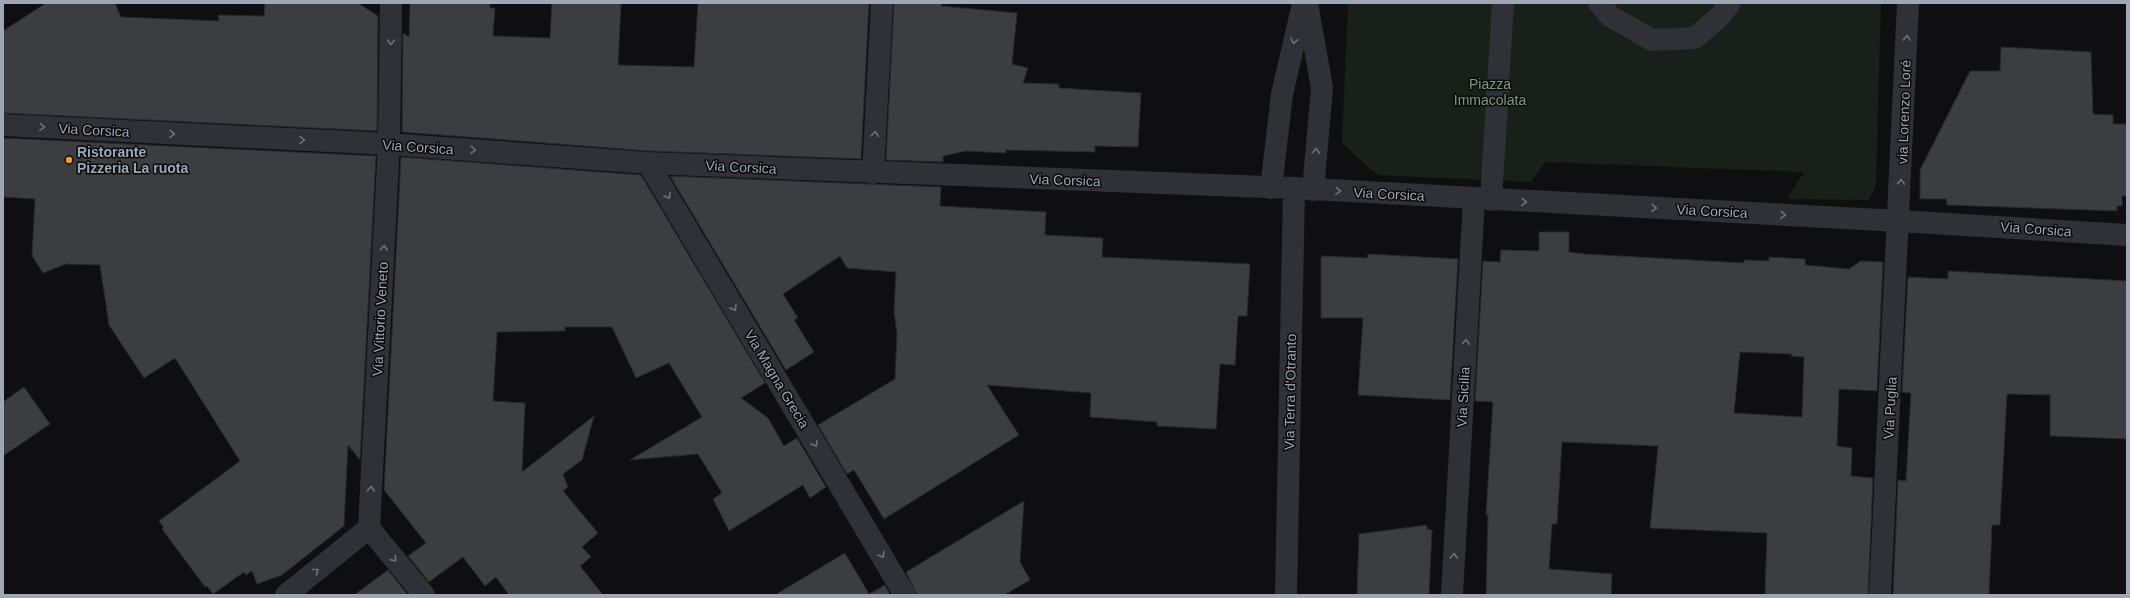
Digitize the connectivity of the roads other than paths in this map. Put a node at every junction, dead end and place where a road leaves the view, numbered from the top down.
1 (391, 3) edge
2 (882, 3) edge
3 (1303, 3) edge
4 (1307, 3) edge
5 (1503, 3) edge
6 (1599, 3) edge
7 (1730, 3) edge
8 (1908, 3) edge
9 (3, 125) edge
10 (389, 144) junction
11 (648, 163) junction
12 (873, 173) junction
13 (1271, 188) junction
14 (1304, 189) junction
15 (1483, 200) junction
16 (1899, 221) junction
17 (2127, 235) edge
18 (369, 528) junction
19 (286, 595) edge
20 (424, 595) edge
21 (906, 595) edge
22 (1286, 595) edge
23 (1452, 595) edge
24 (1880, 595) edge

1 -> 10 street, Via Vittorio Veneto
12 -> 2 street
3 -> 13 street
14 -> 4 street, Via Terra d'Otranto
5 - 15 street, Via Sicilia
6 - 7 street
16 -> 8 street, via Lorenzo Loré
9 -> 10 street, Via Corsica
10 -> 11 street, Via Corsica
18 -> 10 street, Via Vittorio Veneto
11 - 12 street, Via Corsica
11 -> 21 street, Via Magna Grecia
12 - 13 street, Via Corsica
13 - 14 street, Via Corsica
14 -> 15 street, Via Corsica
14 - 22 street, Via Terra d'Otranto
15 -> 16 street, Via Corsica
23 -> 15 street, Via Sicilia
16 - 17 street, Via Corsica
16 - 24 street, Via Puglia
19 -> 18 street
18 -> 20 street

